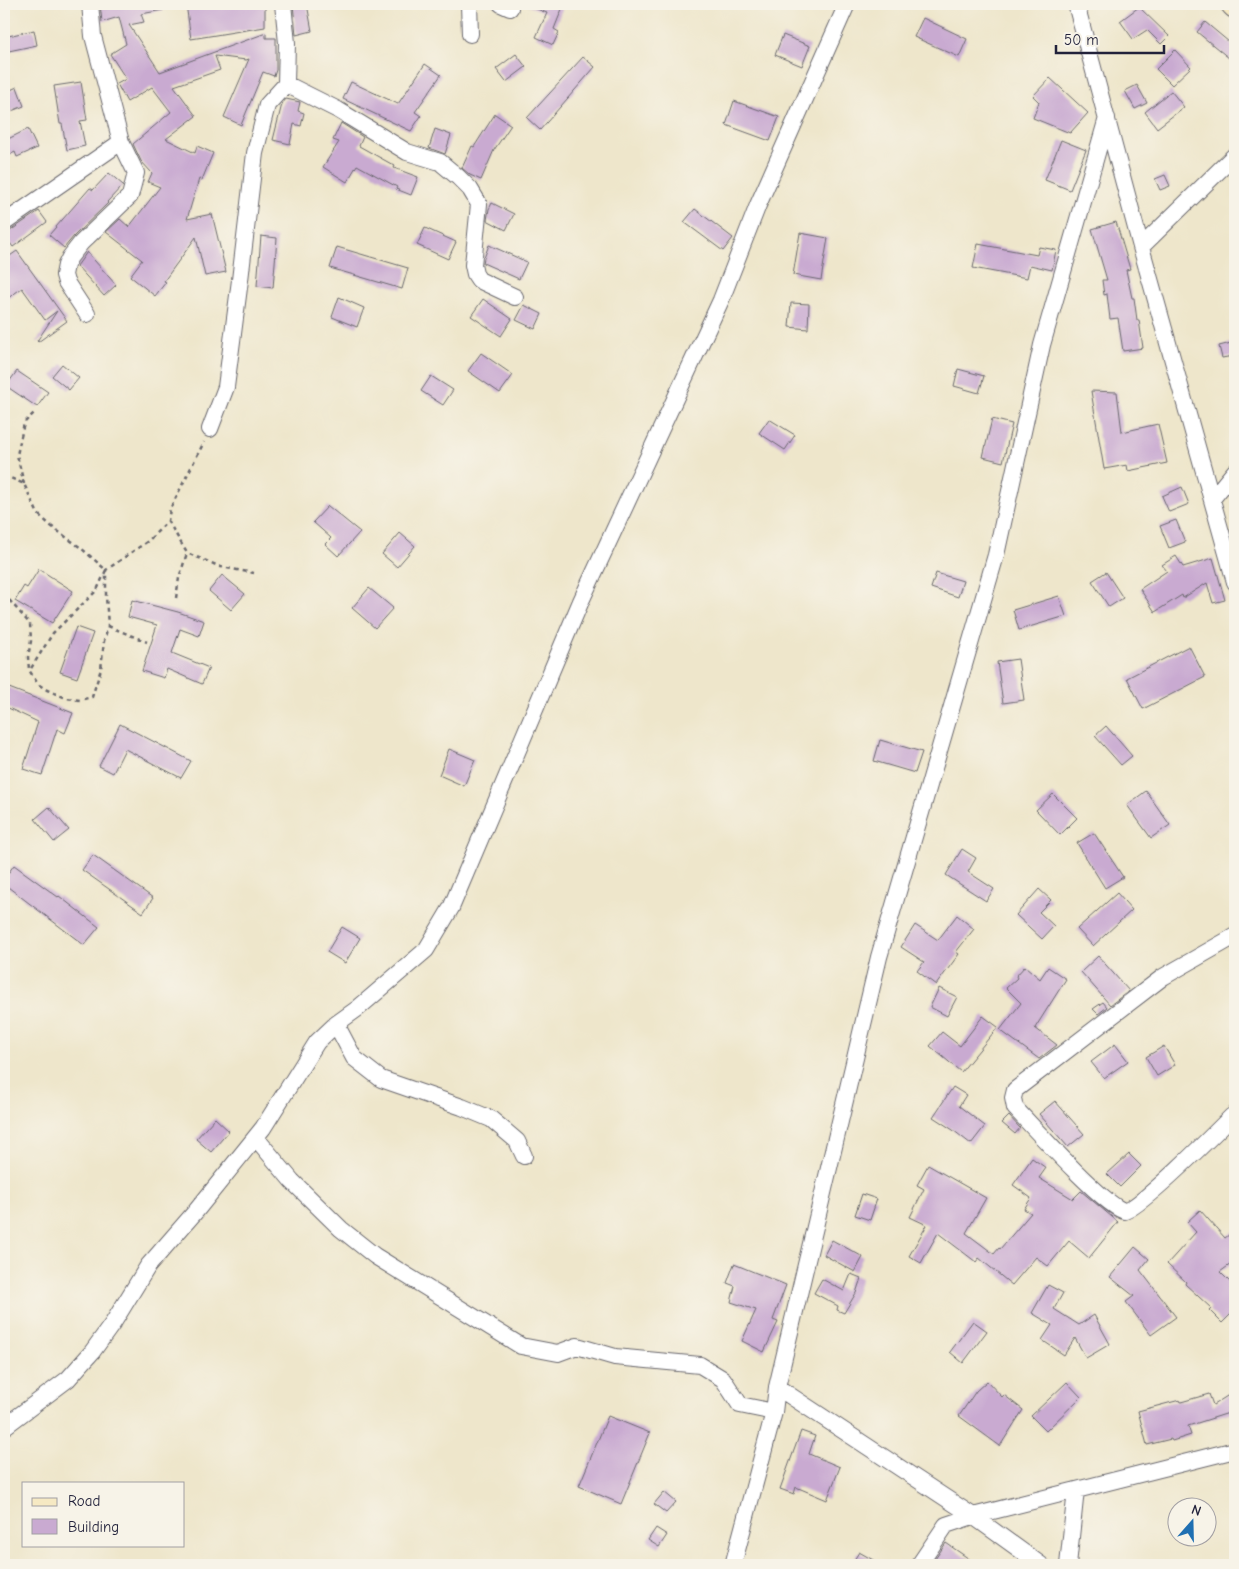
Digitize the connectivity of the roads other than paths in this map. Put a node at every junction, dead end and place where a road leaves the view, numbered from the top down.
1 (90, 4) edge
2 (283, 4) edge
3 (469, 4) edge
4 (847, 4) edge
5 (1076, 4) edge
6 (470, 34) dead end
7 (286, 84) junction
8 (1107, 118) junction
9 (121, 142) junction
10 (1235, 155) edge
11 (4, 223) edge
12 (1142, 247) junction
13 (515, 298) dead end
14 (87, 314) dead end
15 (210, 430) road end
16 (1235, 471) edge
17 (1212, 499) junction
18 (1229, 538) edge
19 (1235, 582) edge
20 (1235, 936) edge
21 (336, 1024) junction
22 (1232, 1116) dead end
23 (256, 1138) junction
24 (524, 1156) dead end
25 (777, 1387) junction
26 (774, 1412) junction
27 (4, 1427) edge
28 (1235, 1450) edge
29 (1076, 1490) junction
30 (973, 1516) junction
31 (732, 1565) edge
32 (919, 1565) edge
33 (1041, 1565) edge
34 (1068, 1565) edge

1 - 9 street
2 - 7 street
3 - 6 street
4 - 21 street
5 - 8 street
7 - 13 street
7 - 15 street
8 - 12 street
8 - 25 street
9 - 11 street
9 - 14 street
10 - 12 street
12 - 17 street
16 - 17 street
17 - 18 street
18 - 19 street
20 - 22 street
21 - 23 street
21 - 24 street
23 - 26 street
23 - 27 street
25 - 26 street
25 - 30 street
26 - 31 street
28 - 29 street
29 - 30 street
29 - 34 street
30 - 32 street
30 - 33 street

